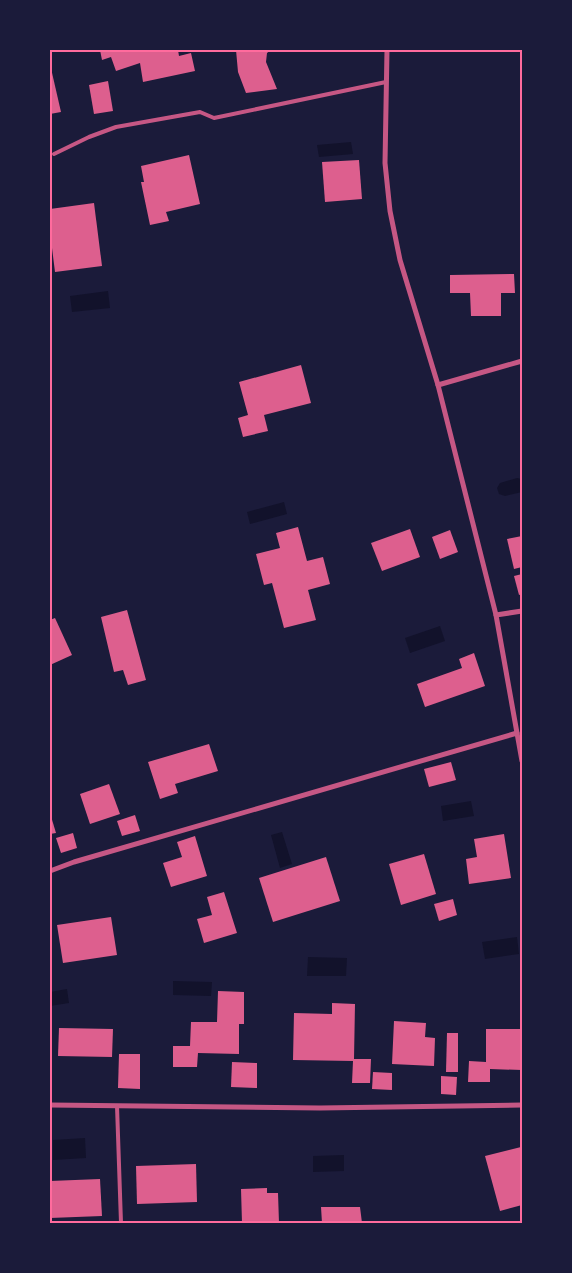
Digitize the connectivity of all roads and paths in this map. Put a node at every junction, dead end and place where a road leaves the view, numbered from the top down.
1 (386, 50) edge
2 (386, 82) junction
3 (54, 154) dead end
4 (522, 361) edge
5 (438, 385) junction
6 (522, 611) edge
7 (496, 615) junction
8 (517, 733) junction
9 (522, 761) edge
10 (50, 871) edge
11 (50, 1105) edge
12 (522, 1105) edge
13 (117, 1106) junction
14 (121, 1223) edge

1 - 2 street
2 - 3 lane
2 - 5 street
4 - 5 street
5 - 7 street
6 - 7 street
7 - 8 street
8 - 9 street
8 - 10 street
11 - 13 street
12 - 13 street
13 - 14 lane

